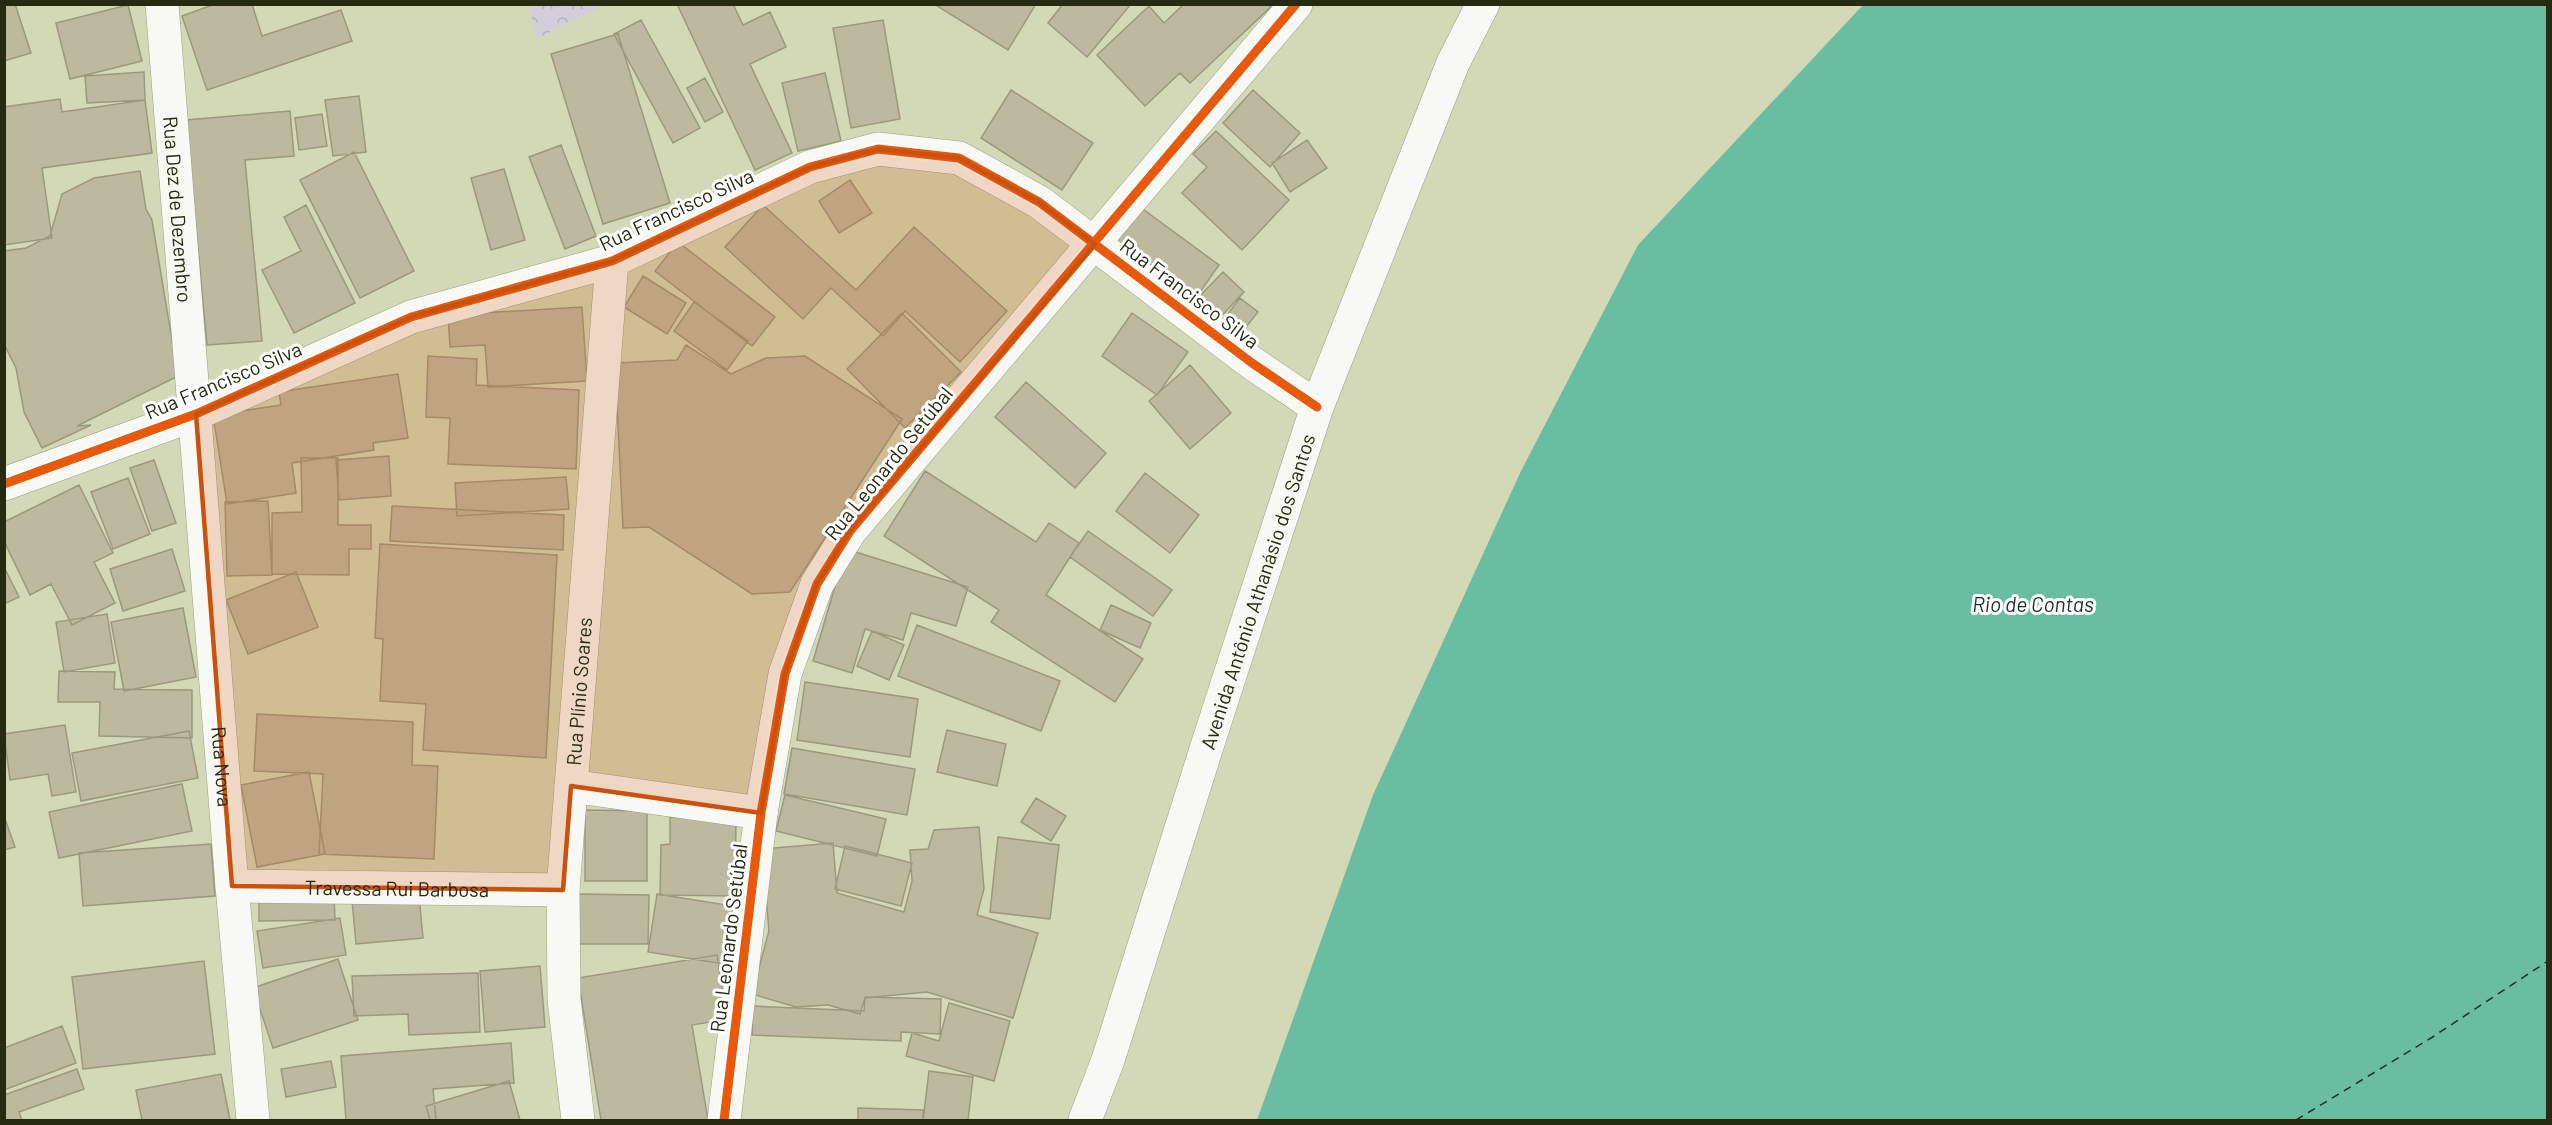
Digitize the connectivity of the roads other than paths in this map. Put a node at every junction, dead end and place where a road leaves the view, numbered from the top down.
1 (162, 4) edge
2 (1296, 4) edge
3 (1483, 4) edge
4 (1095, 244) junction
5 (612, 261) junction
6 (1317, 407) junction
7 (196, 414) junction
8 (4, 484) edge
9 (571, 786) junction
10 (761, 813) junction
11 (232, 886) junction
12 (563, 890) junction
13 (254, 1120) edge
14 (578, 1120) edge
15 (724, 1120) edge
16 (1085, 1120) edge

1 - 7 street, Rua Dez de Dezembro
2 - 4 street, Rua Leonardo Setúbal
3 - 6 street, Avenida Antônio Athanásio dos Santos
4 - 5 street, Rua Francisco Silva
4 - 6 street, Rua Francisco Silva
4 - 10 street, Rua Leonardo Setúbal
5 - 7 street, Rua Francisco Silva
5 - 9 street, Rua Plínio Soares
6 - 16 street, Avenida Antônio Athanásio dos Santos
7 - 8 street, Rua Francisco Silva
7 - 11 street, Rua Nova
9 - 10 street
9 - 12 street, Rua Plínio Soares
10 - 15 street, Rua Leonardo Setúbal
11 - 12 street, Travessa Rui Barbosa
11 - 13 street, Rua Nova
12 - 14 street, Rua Plínio Soares

